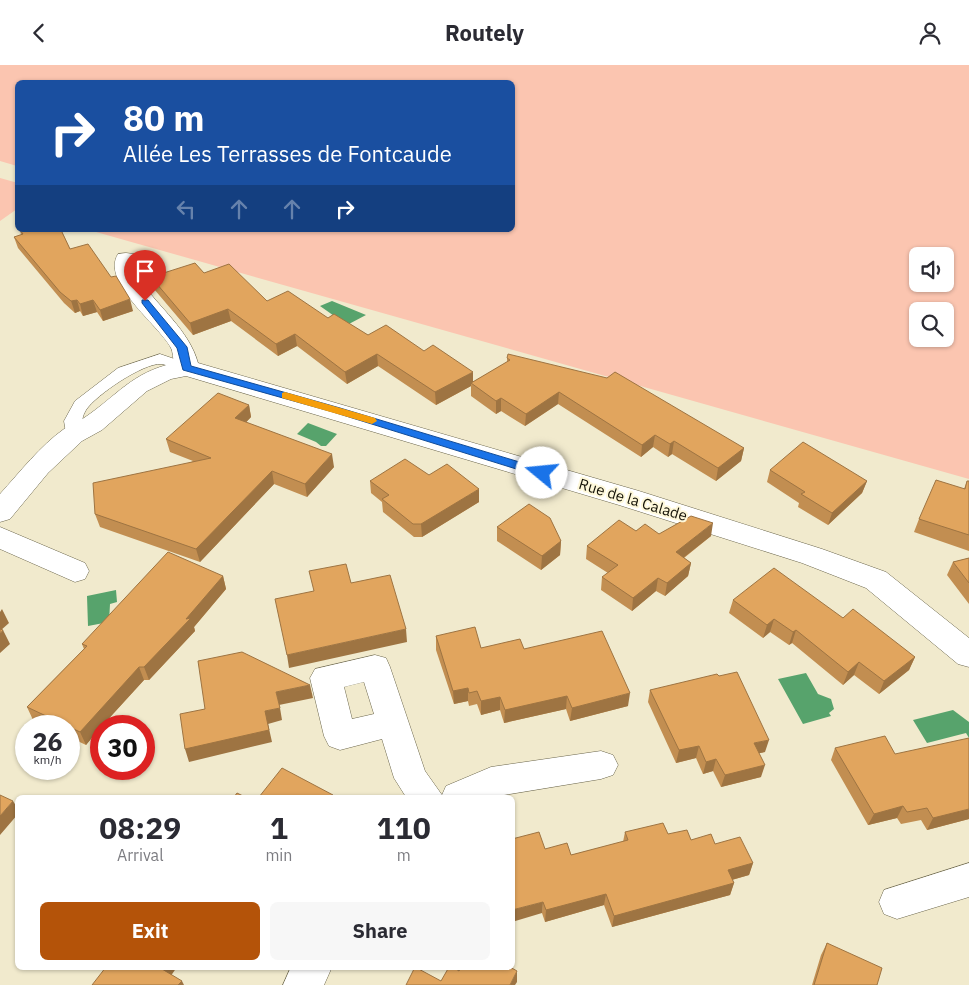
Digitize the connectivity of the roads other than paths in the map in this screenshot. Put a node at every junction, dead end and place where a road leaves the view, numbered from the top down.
1 (126, 259) dead end
2 (187, 368) junction
3 (0, 512) edge
4 (0, 537) edge
5 (75, 571) dead end
6 (969, 655) edge
7 (393, 723) dead end
8 (600, 765) dead end
9 (424, 795) edge
10 (462, 795) edge
11 (969, 881) edge
12 (897, 902) dead end
13 (311, 970) edge
14 (302, 985) edge

1 - 2 street
2 - 3 street, Rue de la Calade
2 - 6 street, Rue de la Calade
4 - 5 street
7 - 9 street
8 - 10 street
11 - 12 street
13 - 14 street

